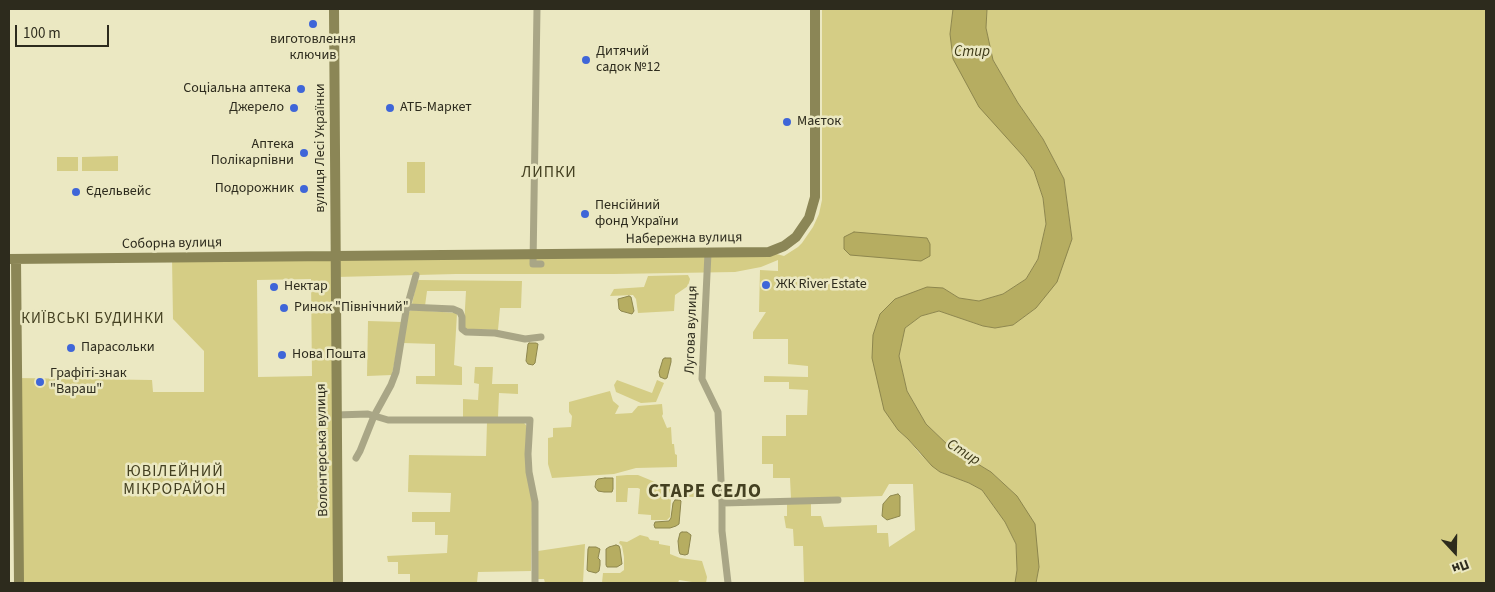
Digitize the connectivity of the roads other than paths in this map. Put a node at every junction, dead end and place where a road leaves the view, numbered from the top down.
1 (334, 9) edge
2 (537, 9) edge
3 (816, 9) edge
4 (708, 253) junction
5 (533, 255) junction
6 (335, 256) junction
7 (14, 263) edge
8 (541, 264) dead end
9 (416, 275) dead end
10 (9, 281) edge
11 (408, 307) junction
12 (541, 337) dead end
13 (336, 415) junction
14 (374, 416) junction
15 (356, 458) dead end
16 (838, 500) dead end
17 (722, 503) junction
18 (19, 583) edge
19 (338, 583) edge
20 (535, 583) edge
21 (728, 583) edge

1 - 6 street, вулиця Лесі Українки
2 - 5 street
3 - 4 street, Набережна вулиця
4 - 5 street, Набережна вулиця
4 - 17 street, Лугова вулиця
5 - 6 street, Набережна вулиця
5 - 8 street
6 - 7 street, Соборна вулиця
6 - 13 street, Волонтерська вулиця
7 - 10 street
7 - 18 street
9 - 11 street
11 - 12 street
11 - 14 street
13 - 14 street
13 - 19 street, Волонтерська вулиця
14 - 15 street
14 - 20 street
16 - 17 street
17 - 21 street, Лугова вулиця

